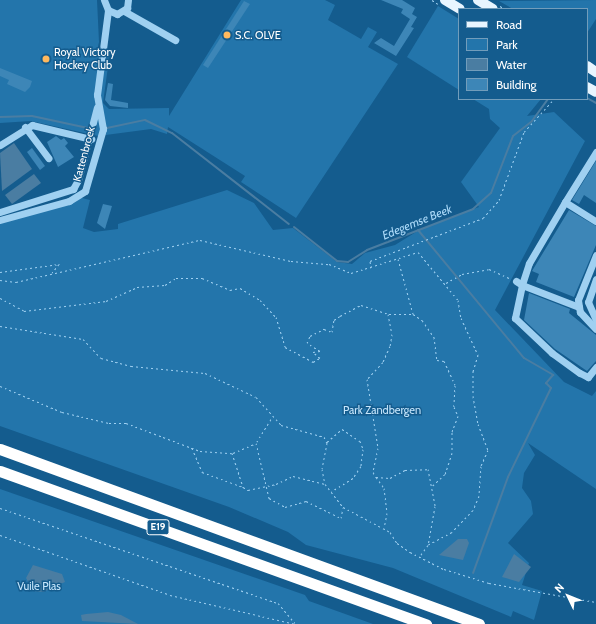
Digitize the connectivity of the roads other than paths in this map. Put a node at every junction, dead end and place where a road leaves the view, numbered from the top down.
1 (104, 0) edge
2 (128, 0) edge
3 (478, 0) edge
4 (441, 2) edge
5 (458, 8) edge
6 (491, 8) edge
7 (108, 10) junction
8 (124, 11) junction
9 (175, 40) dead end
10 (97, 107) junction
11 (25, 127) junction
12 (90, 139) junction
13 (0, 145) edge
14 (596, 152) edge
15 (48, 158) dead end
16 (565, 202) junction
17 (0, 212) edge
18 (0, 220) edge
19 (596, 221) edge
20 (596, 255) edge
21 (596, 279) edge
22 (516, 281) road end
23 (522, 285) junction
24 (579, 306) junction
25 (596, 320) edge
26 (596, 329) edge
27 (596, 367) edge
28 (0, 449) edge
29 (0, 471) edge
30 (426, 624) edge
31 (479, 624) edge

1 - 7 street, Kattenbroek
2 - 8 street
3 - 6 main road
4 - 5 main road
7 - 8 street
7 - 10 street, Kattenbroek
8 - 9 street
10 - 12 street
10 - 18 street, Kattenbroek
11 - 12 street
11 - 13 street
11 - 15 street
12 - 17 street
14 - 16 street
16 - 19 street
16 - 23 street
20 - 24 street
21 - 25 street
22 - 23 street
23 - 24 street
23 - 27 street
24 - 26 street
28 - 31 highway, E19
29 - 30 highway, E19

